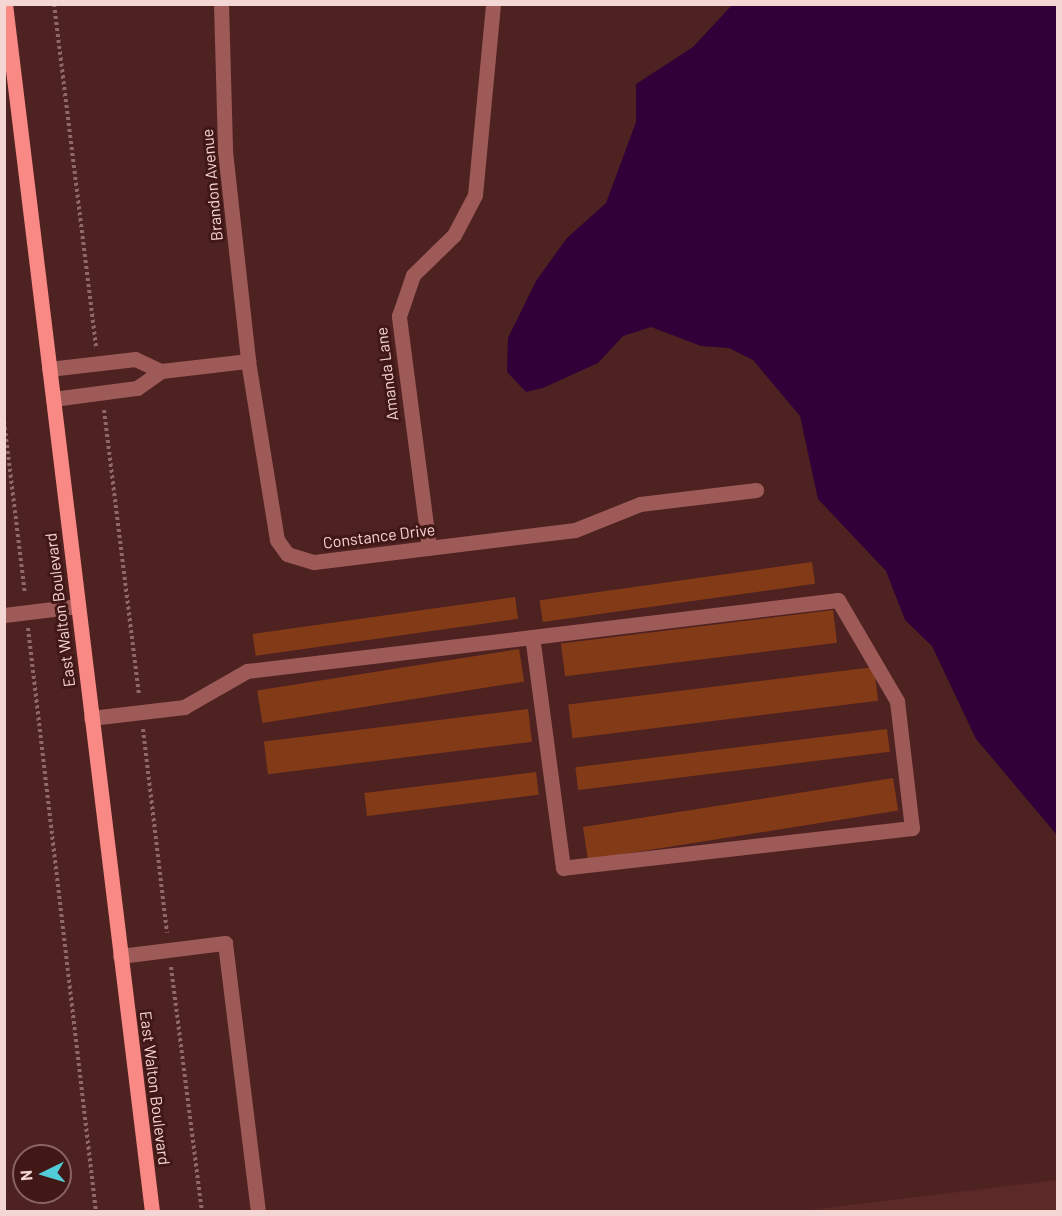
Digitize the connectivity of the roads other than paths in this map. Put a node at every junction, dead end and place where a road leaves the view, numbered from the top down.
1 (5, 4) edge
2 (221, 4) edge
3 (493, 4) edge
4 (248, 361) junction
5 (49, 369) junction
6 (161, 371) junction
7 (52, 399) junction
8 (756, 490) dead end
9 (429, 548) junction
10 (77, 606) junction
11 (4, 615) edge
12 (532, 637) junction
13 (91, 718) junction
14 (120, 956) junction
15 (152, 1212) edge
16 (258, 1212) edge

1 - 5 main road, East Walton Boulevard
2 - 4 street, Brandon Avenue
3 - 9 street, Amanda Lane
4 - 6 street
4 - 9 street, Constance Drive
5 - 6 street
5 - 7 main road, East Walton Boulevard
6 - 7 street
7 - 10 main road, East Walton Boulevard
8 - 9 street, Constance Drive
10 - 11 street
10 - 13 main road, East Walton Boulevard
12 - 12 street
12 - 13 street
13 - 14 main road, East Walton Boulevard
14 - 15 main road, East Walton Boulevard
14 - 16 street

